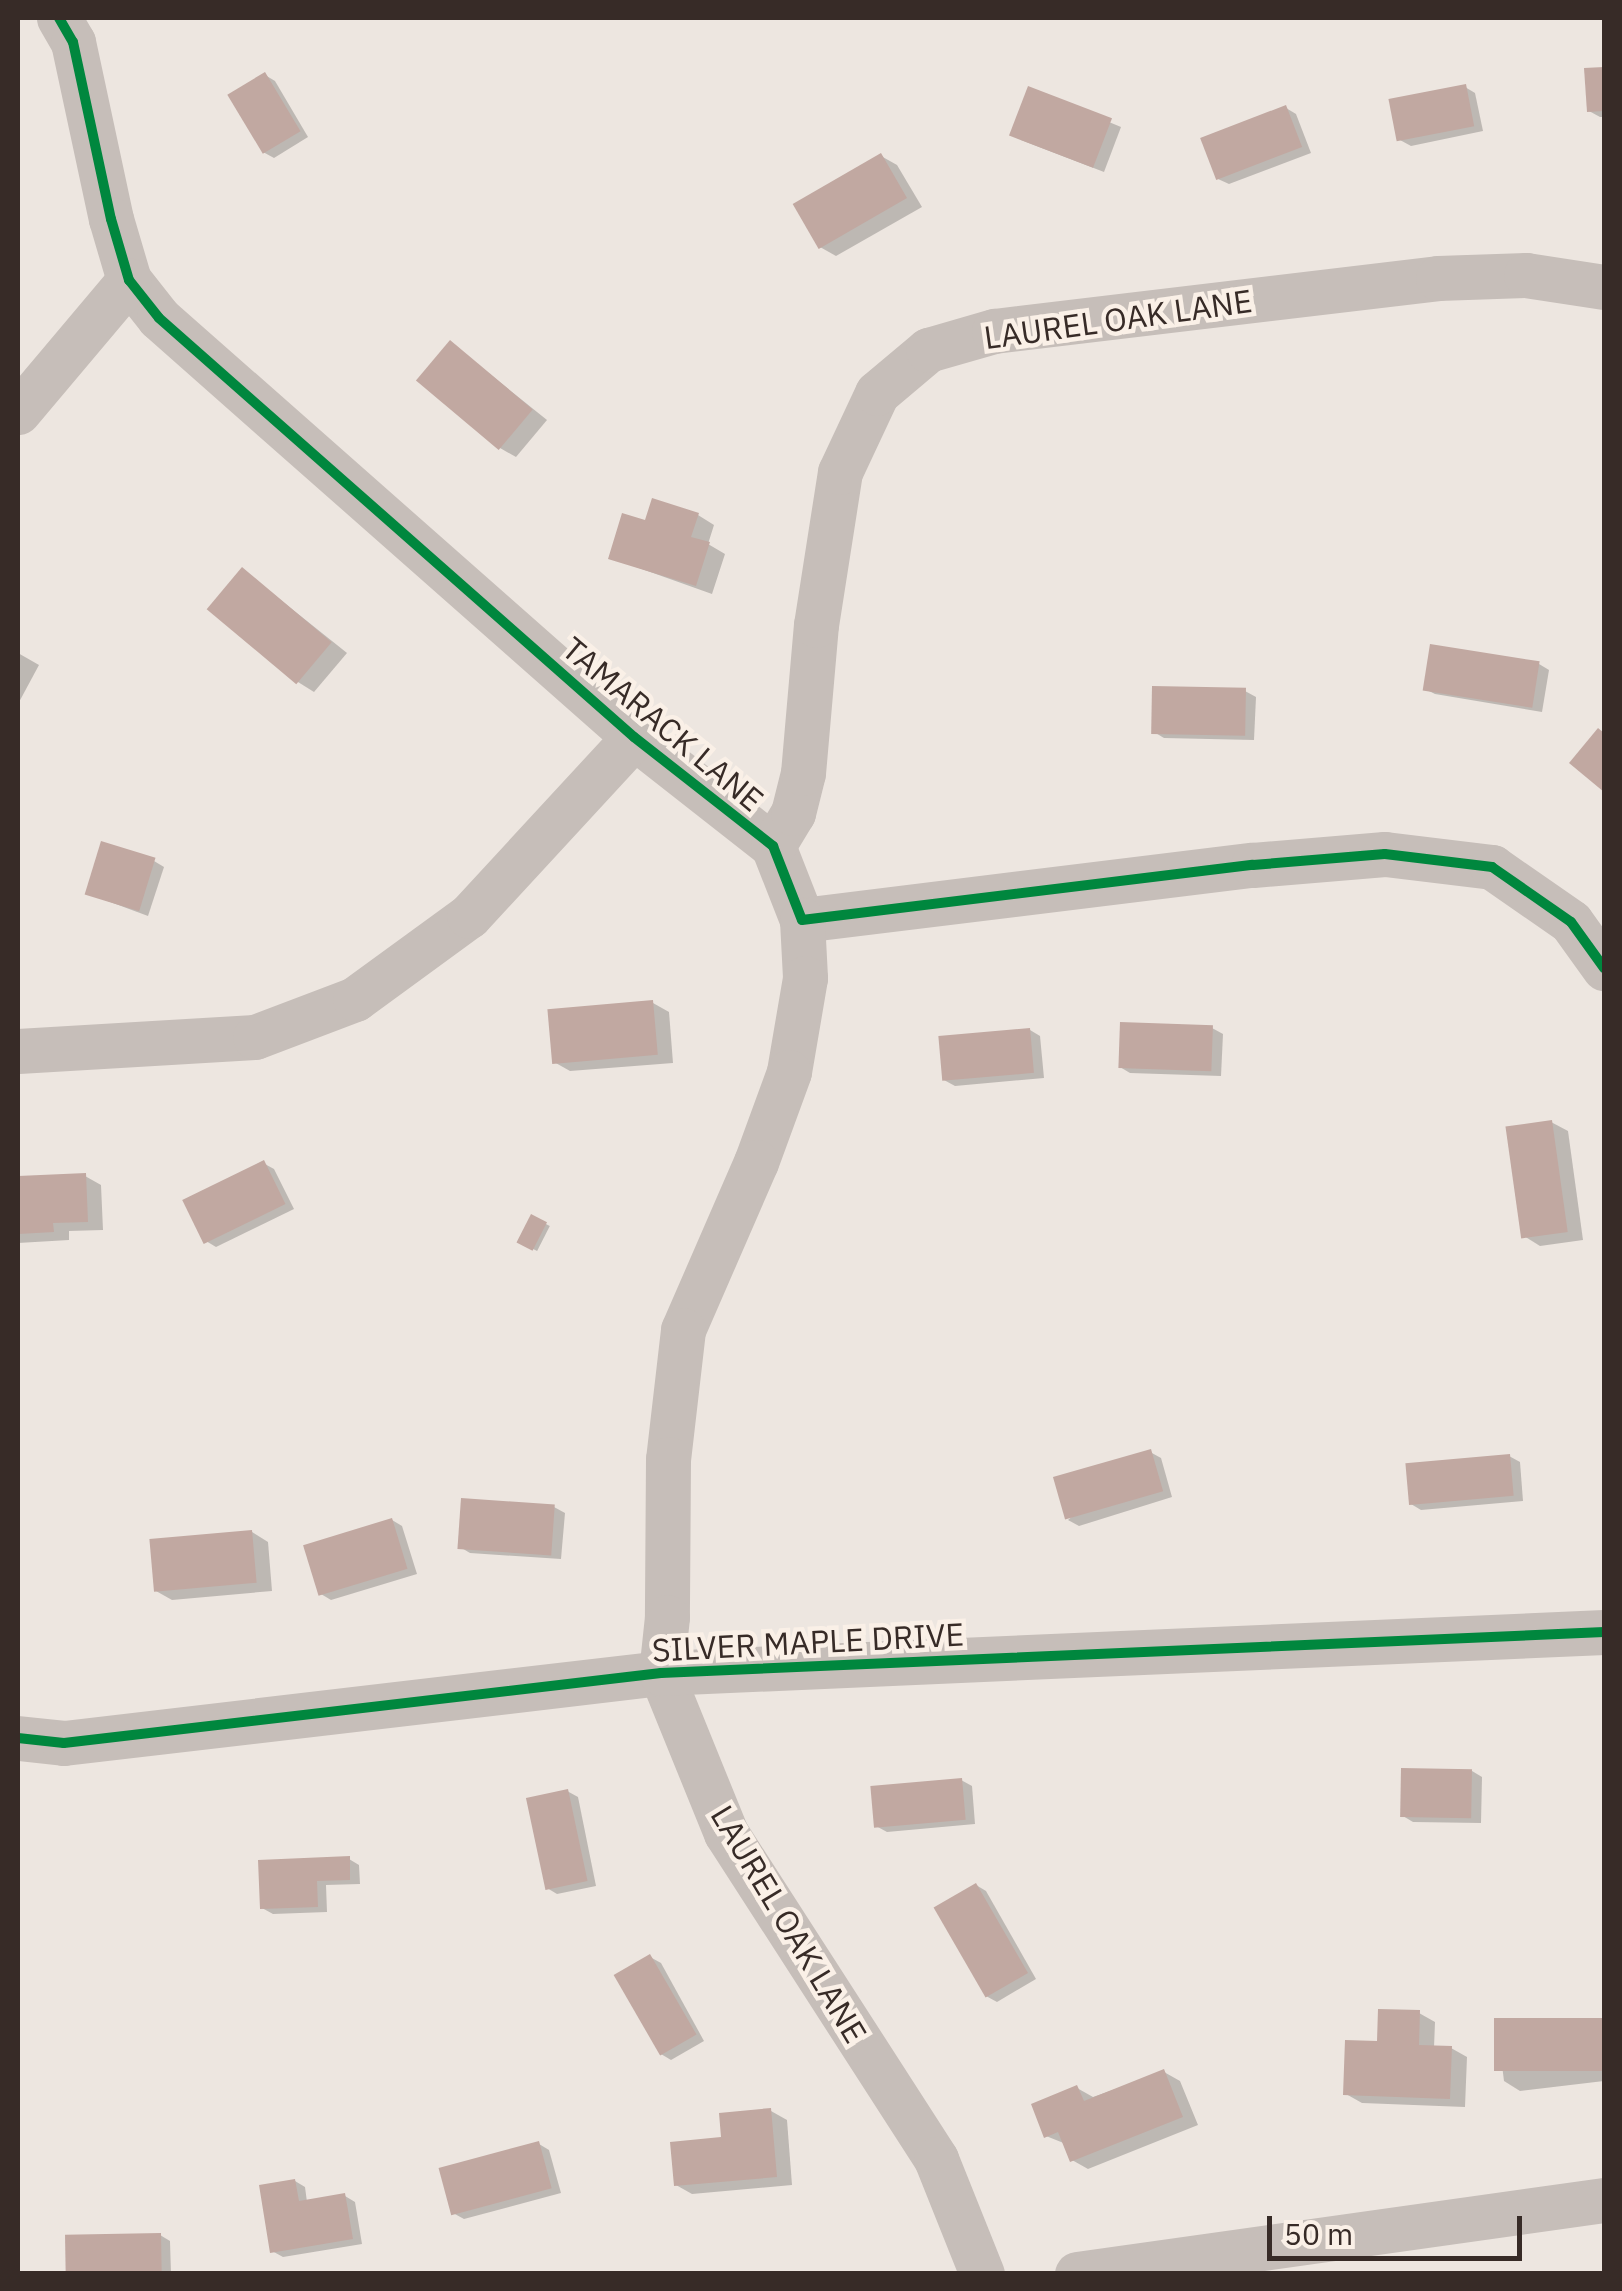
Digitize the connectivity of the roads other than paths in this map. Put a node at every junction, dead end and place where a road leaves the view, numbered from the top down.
1 (59, 18) edge
2 (130, 280) junction
3 (1604, 287) edge
4 (18, 412) edge
5 (634, 737) junction
6 (773, 846) junction
7 (802, 920) junction
8 (1604, 968) edge
9 (18, 1050) edge
10 (1604, 1632) edge
11 (660, 1673) junction
12 (18, 1738) edge
13 (1604, 2200) edge
14 (982, 2274) edge
15 (1077, 2274) edge

1 - 2 street, TAMARACK LANE
2 - 4 street
2 - 5 street, TAMARACK LANE
3 - 6 street, LAUREL OAK LANE
5 - 6 street, TAMARACK LANE
5 - 9 street
6 - 7 street, TAMARACK LANE
7 - 8 street
7 - 11 street
10 - 11 street, SILVER MAPLE DRIVE
11 - 12 street, SILVER MAPLE DRIVE
11 - 14 street, LAUREL OAK LANE
13 - 15 street

